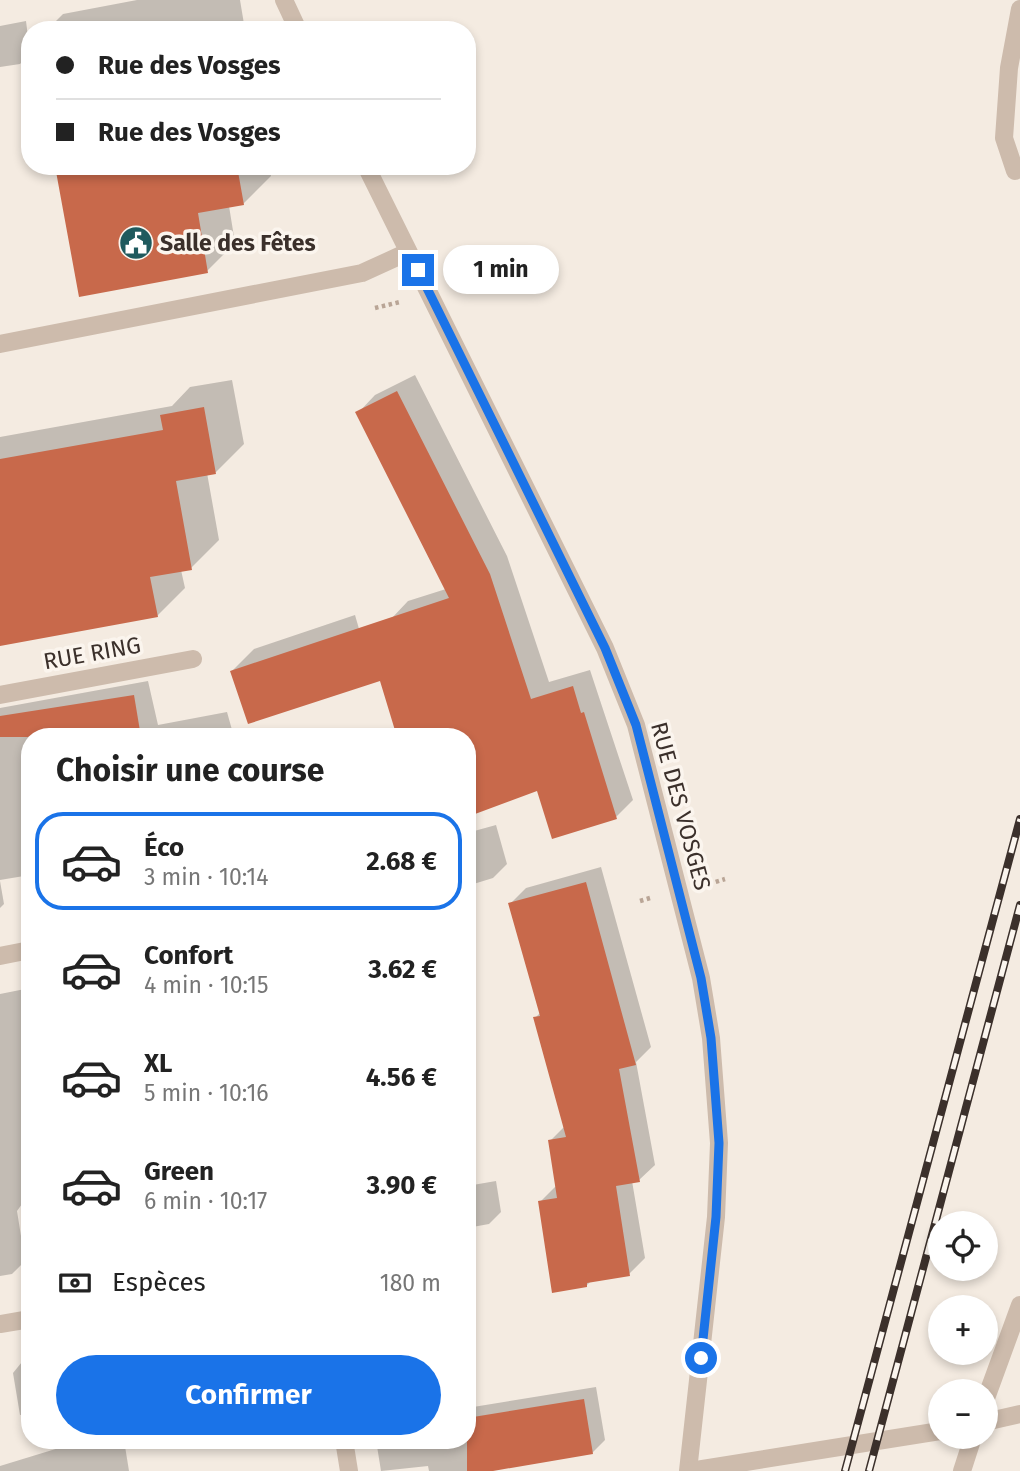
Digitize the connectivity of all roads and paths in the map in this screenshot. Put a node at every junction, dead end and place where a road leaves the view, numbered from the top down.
1 (284, 0) edge
2 (1020, 9) edge
3 (294, 21) edge
4 (1015, 172) dead end
5 (370, 175) edge
6 (408, 252) junction
7 (0, 344) edge
8 (193, 659) dead end
9 (0, 695) edge
10 (21, 952) edge
11 (0, 956) edge
12 (1020, 1304) edge
13 (21, 1320) edge
14 (0, 1324) edge
15 (993, 1379) edge
16 (1020, 1415) edge
17 (998, 1419) edge
18 (928, 1433) edge
19 (345, 1449) edge
20 (969, 1449) edge
21 (349, 1471) edge
22 (689, 1471) edge
23 (962, 1471) edge

1 - 3 street
2 - 4 street
5 - 6 street, RUE DES VOSGES
6 - 7 street
6 - 22 street, RUE DES VOSGES
8 - 9 street, RUE RING
10 - 11 street
12 - 15 street
13 - 14 street
16 - 17 street
18 - 22 street
19 - 21 street
20 - 23 street

